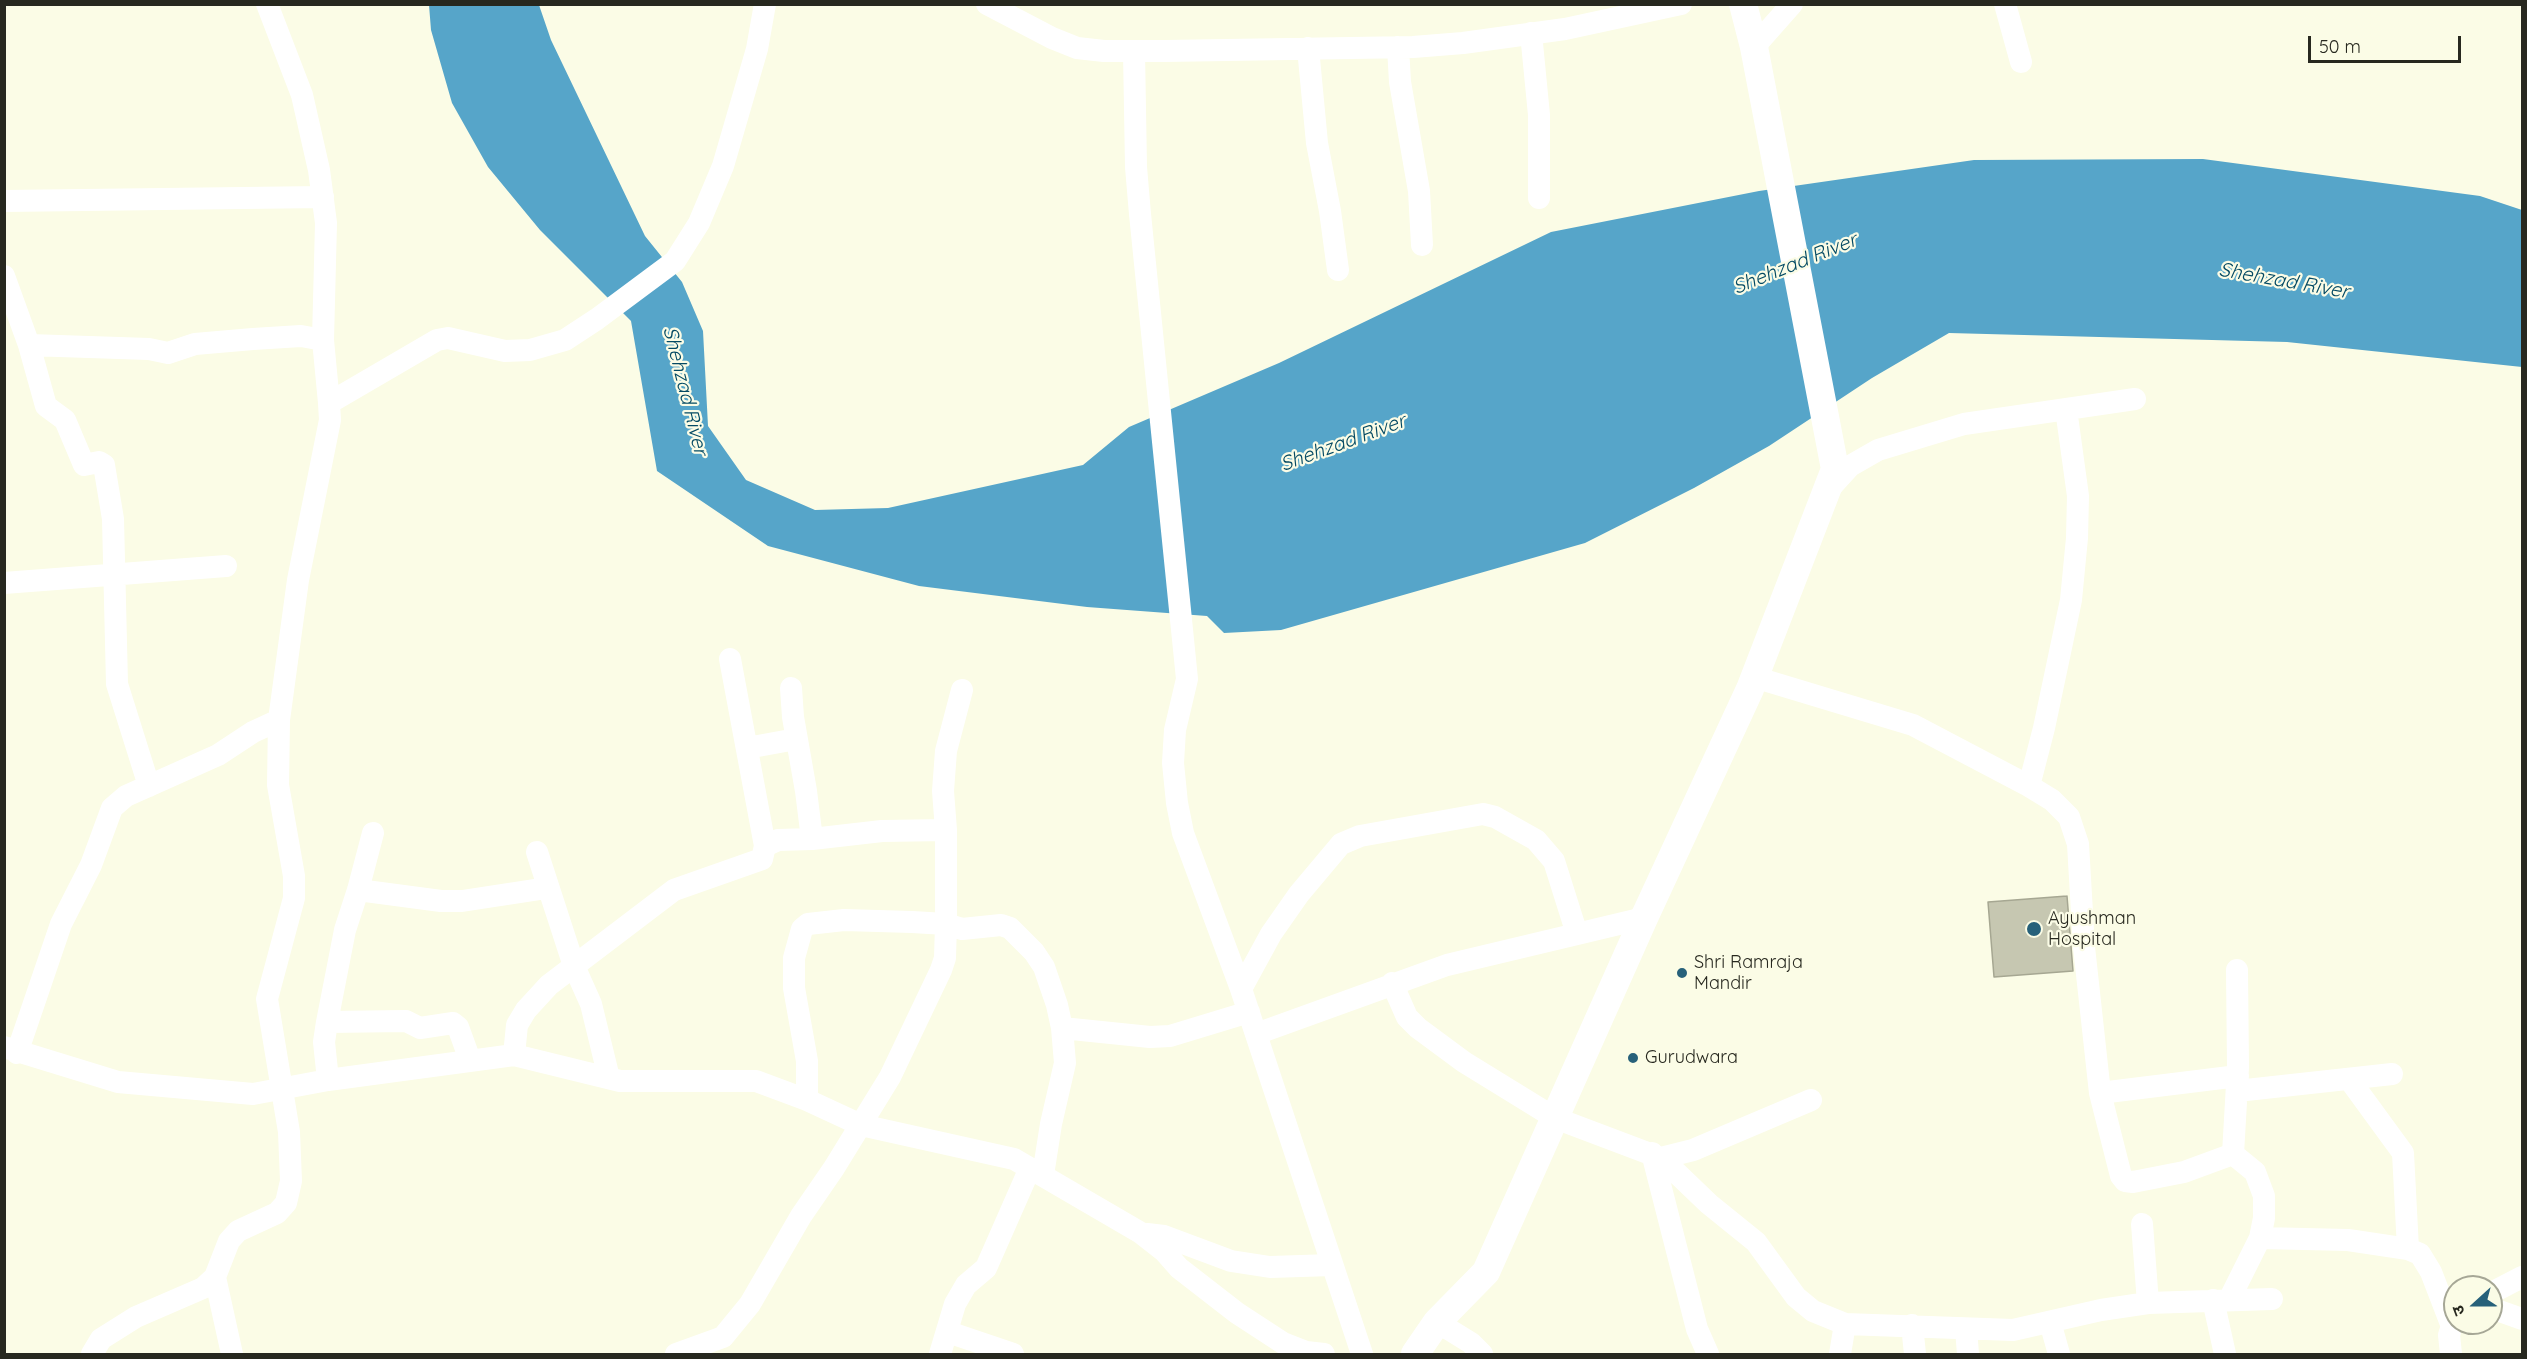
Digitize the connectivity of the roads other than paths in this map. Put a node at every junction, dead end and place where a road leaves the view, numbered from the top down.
1 (267, 4) edge
2 (765, 4) edge
3 (987, 4) edge
4 (1681, 4) edge
5 (1743, 4) edge
6 (1792, 4) edge
7 (2005, 4) edge
8 (1531, 33) junction
9 (1398, 47) junction
10 (1754, 47) junction
11 (1308, 48) junction
12 (1134, 51) junction
13 (2021, 62) dead end
14 (323, 197) junction
15 (1539, 198) dead end
16 (4, 201) edge
17 (1422, 245) dead end
18 (1338, 270) dead end
19 (4, 276) edge
20 (324, 340) junction
21 (28, 345) junction
22 (2134, 399) dead end
23 (329, 403) junction
24 (2066, 409) junction
25 (1830, 480) junction
26 (226, 566) dead end
27 (114, 574) junction
28 (4, 583) edge
29 (730, 659) dead end
30 (1754, 677) junction
31 (791, 688) dead end
32 (962, 690) dead end
33 (279, 720) junction
34 (796, 739) junction
35 (747, 748) junction
36 (149, 786) junction
37 (2029, 786) junction
38 (946, 830) junction
39 (373, 833) dead end
40 (812, 839) junction
41 (765, 846) junction
42 (537, 852) dead end
43 (547, 888) junction
44 (358, 890) junction
45 (1644, 918) junction
46 (946, 924) junction
47 (1577, 934) junction
48 (574, 966) junction
49 (2237, 970) dead end
50 (1392, 983) junction
51 (1241, 989) junction
52 (1249, 1012) junction
53 (327, 1022) junction
54 (1062, 1028) junction
55 (1256, 1034) junction
56 (10, 1050) edge
57 (514, 1056) junction
58 (470, 1060) junction
59 (2392, 1074) dead end
60 (609, 1078) junction
61 (2349, 1078) junction
62 (327, 1080) junction
63 (2237, 1083) junction
64 (280, 1087) junction
65 (2100, 1093) junction
66 (807, 1100) junction
67 (1811, 1100) dead end
68 (1555, 1118) junction
69 (861, 1125) junction
70 (2233, 1154) junction
71 (1657, 1156) junction
72 (1036, 1171) junction
73 (2142, 1224) dead end
74 (1141, 1233) junction
75 (2260, 1238) junction
76 (2408, 1249) junction
77 (1332, 1265) junction
78 (215, 1277) junction
79 (2523, 1277) edge
80 (2503, 1287) edge
81 (2443, 1297) edge
82 (2272, 1299) dead end
83 (2221, 1300) junction
84 (2148, 1303) junction
85 (2503, 1312) edge
86 (2523, 1318) edge
87 (1437, 1322) junction
88 (2050, 1322) junction
89 (1845, 1324) junction
90 (1912, 1325) junction
91 (1966, 1329) junction
92 (948, 1332) junction
93 (2449, 1335) edge
94 (92, 1354) edge
95 (232, 1354) edge
96 (676, 1354) edge
97 (940, 1354) edge
98 (1013, 1354) edge
99 (1310, 1354) edge
100 (1362, 1354) edge
101 (1415, 1354) edge
102 (1482, 1354) edge
103 (1708, 1354) edge
104 (1840, 1354) edge
105 (1915, 1354) edge
106 (1968, 1354) edge
107 (2059, 1354) edge
108 (2224, 1354) edge
109 (2451, 1354) edge

1 - 14 street
2 - 23 street
3 - 12 street
4 - 8 street
5 - 10 main road
6 - 10 street
7 - 13 street
8 - 9 street
8 - 15 street
9 - 11 street
9 - 17 street
10 - 25 main road
11 - 12 street
11 - 18 street
12 - 51 street
14 - 16 street
14 - 20 street
19 - 21 street
20 - 21 street
20 - 23 street
21 - 27 street
22 - 24 street
23 - 33 street
24 - 25 street
24 - 37 street
25 - 30 main road
26 - 27 street
27 - 28 street
27 - 36 street
29 - 35 street
30 - 37 street
30 - 45 main road
31 - 34 street
32 - 38 street
33 - 36 street
33 - 64 street
34 - 35 street
34 - 40 street
35 - 41 street
36 - 56 street
37 - 65 street
38 - 40 street
38 - 46 street
39 - 44 street
40 - 41 street
41 - 48 street
42 - 43 street
43 - 44 street
43 - 48 street
44 - 53 street
45 - 47 street
45 - 68 main road
46 - 54 street
46 - 66 street
46 - 69 street
47 - 50 street
47 - 51 street
48 - 57 street
48 - 60 street
49 - 63 street
50 - 55 street
50 - 68 street
51 - 52 street
52 - 54 street
52 - 55 street
53 - 58 street
53 - 62 street
54 - 72 street
55 - 77 street
56 - 64 street
57 - 58 street
57 - 60 street
58 - 62 street
59 - 61 street
60 - 66 street
61 - 63 street
61 - 76 street
62 - 64 street
63 - 65 street
63 - 70 street
64 - 78 street
65 - 70 street
66 - 69 street
67 - 71 street
68 - 71 street
68 - 87 main road
69 - 72 street
69 - 96 street
70 - 75 street
71 - 89 street
71 - 103 street
72 - 74 street
72 - 92 street
73 - 84 street
74 - 77 street
74 - 99 street
75 - 76 street
75 - 83 street
76 - 81 street
77 - 100 street
78 - 94 street
78 - 95 street
79 - 80 street
82 - 83 street
83 - 84 street
83 - 108 street
84 - 88 street
85 - 86 street
87 - 101 main road
87 - 102 street
88 - 91 street
88 - 107 street
89 - 90 street
89 - 104 street
90 - 91 street
90 - 105 street
91 - 106 street
92 - 97 street
92 - 98 street
93 - 109 street

